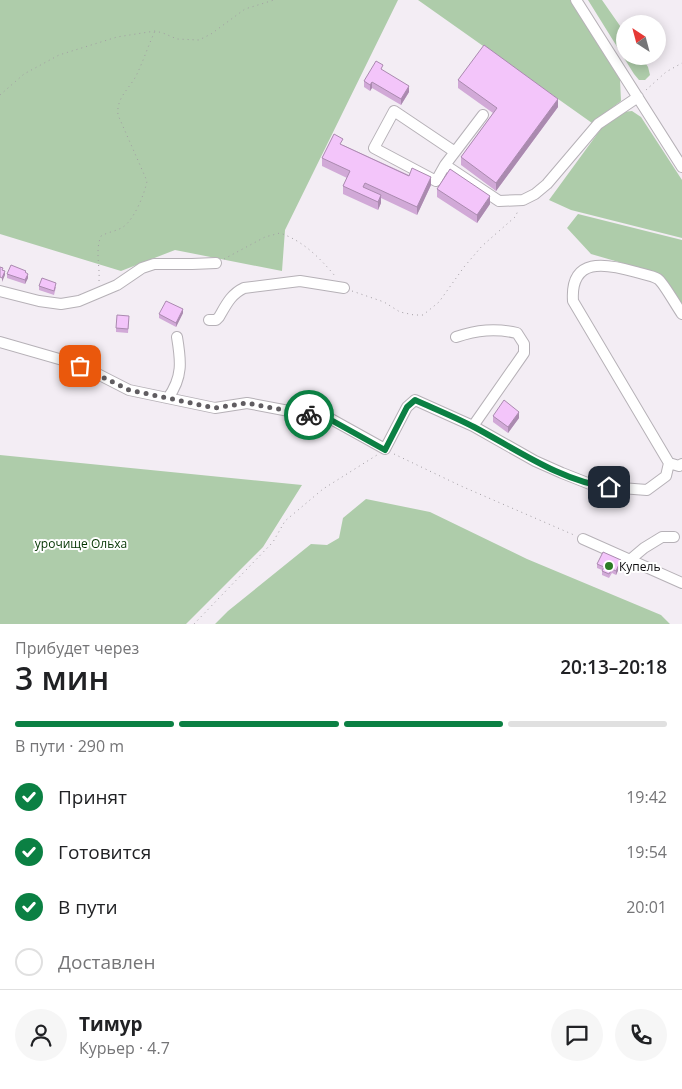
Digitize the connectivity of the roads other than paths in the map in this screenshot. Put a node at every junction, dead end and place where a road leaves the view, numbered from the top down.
1 (576, 0) edge
2 (638, 97) junction
3 (483, 115) dead end
4 (455, 152) junction
5 (445, 165) junction
6 (682, 167) edge
7 (216, 263) road end
8 (344, 288) road end
9 (0, 290) edge
10 (682, 314) edge
11 (209, 320) dead end
12 (177, 337) dead end
13 (456, 338) dead end
14 (0, 342) edge
15 (168, 398) junction
16 (472, 426) junction
17 (669, 463) junction
18 (682, 464) edge
19 (674, 537) dead end
20 (584, 539) road end
21 (631, 560) junction
22 (682, 583) edge

1 - 2 street
2 - 5 street
2 - 6 street
3 - 4 street
4 - 5 street
4 - 5 street
7 - 9 street
8 - 11 street
10 - 17 street
12 - 15 street
13 - 16 street
14 - 15 street
15 - 16 street
16 - 17 street
17 - 18 street
19 - 21 street
20 - 21 street
21 - 22 street

